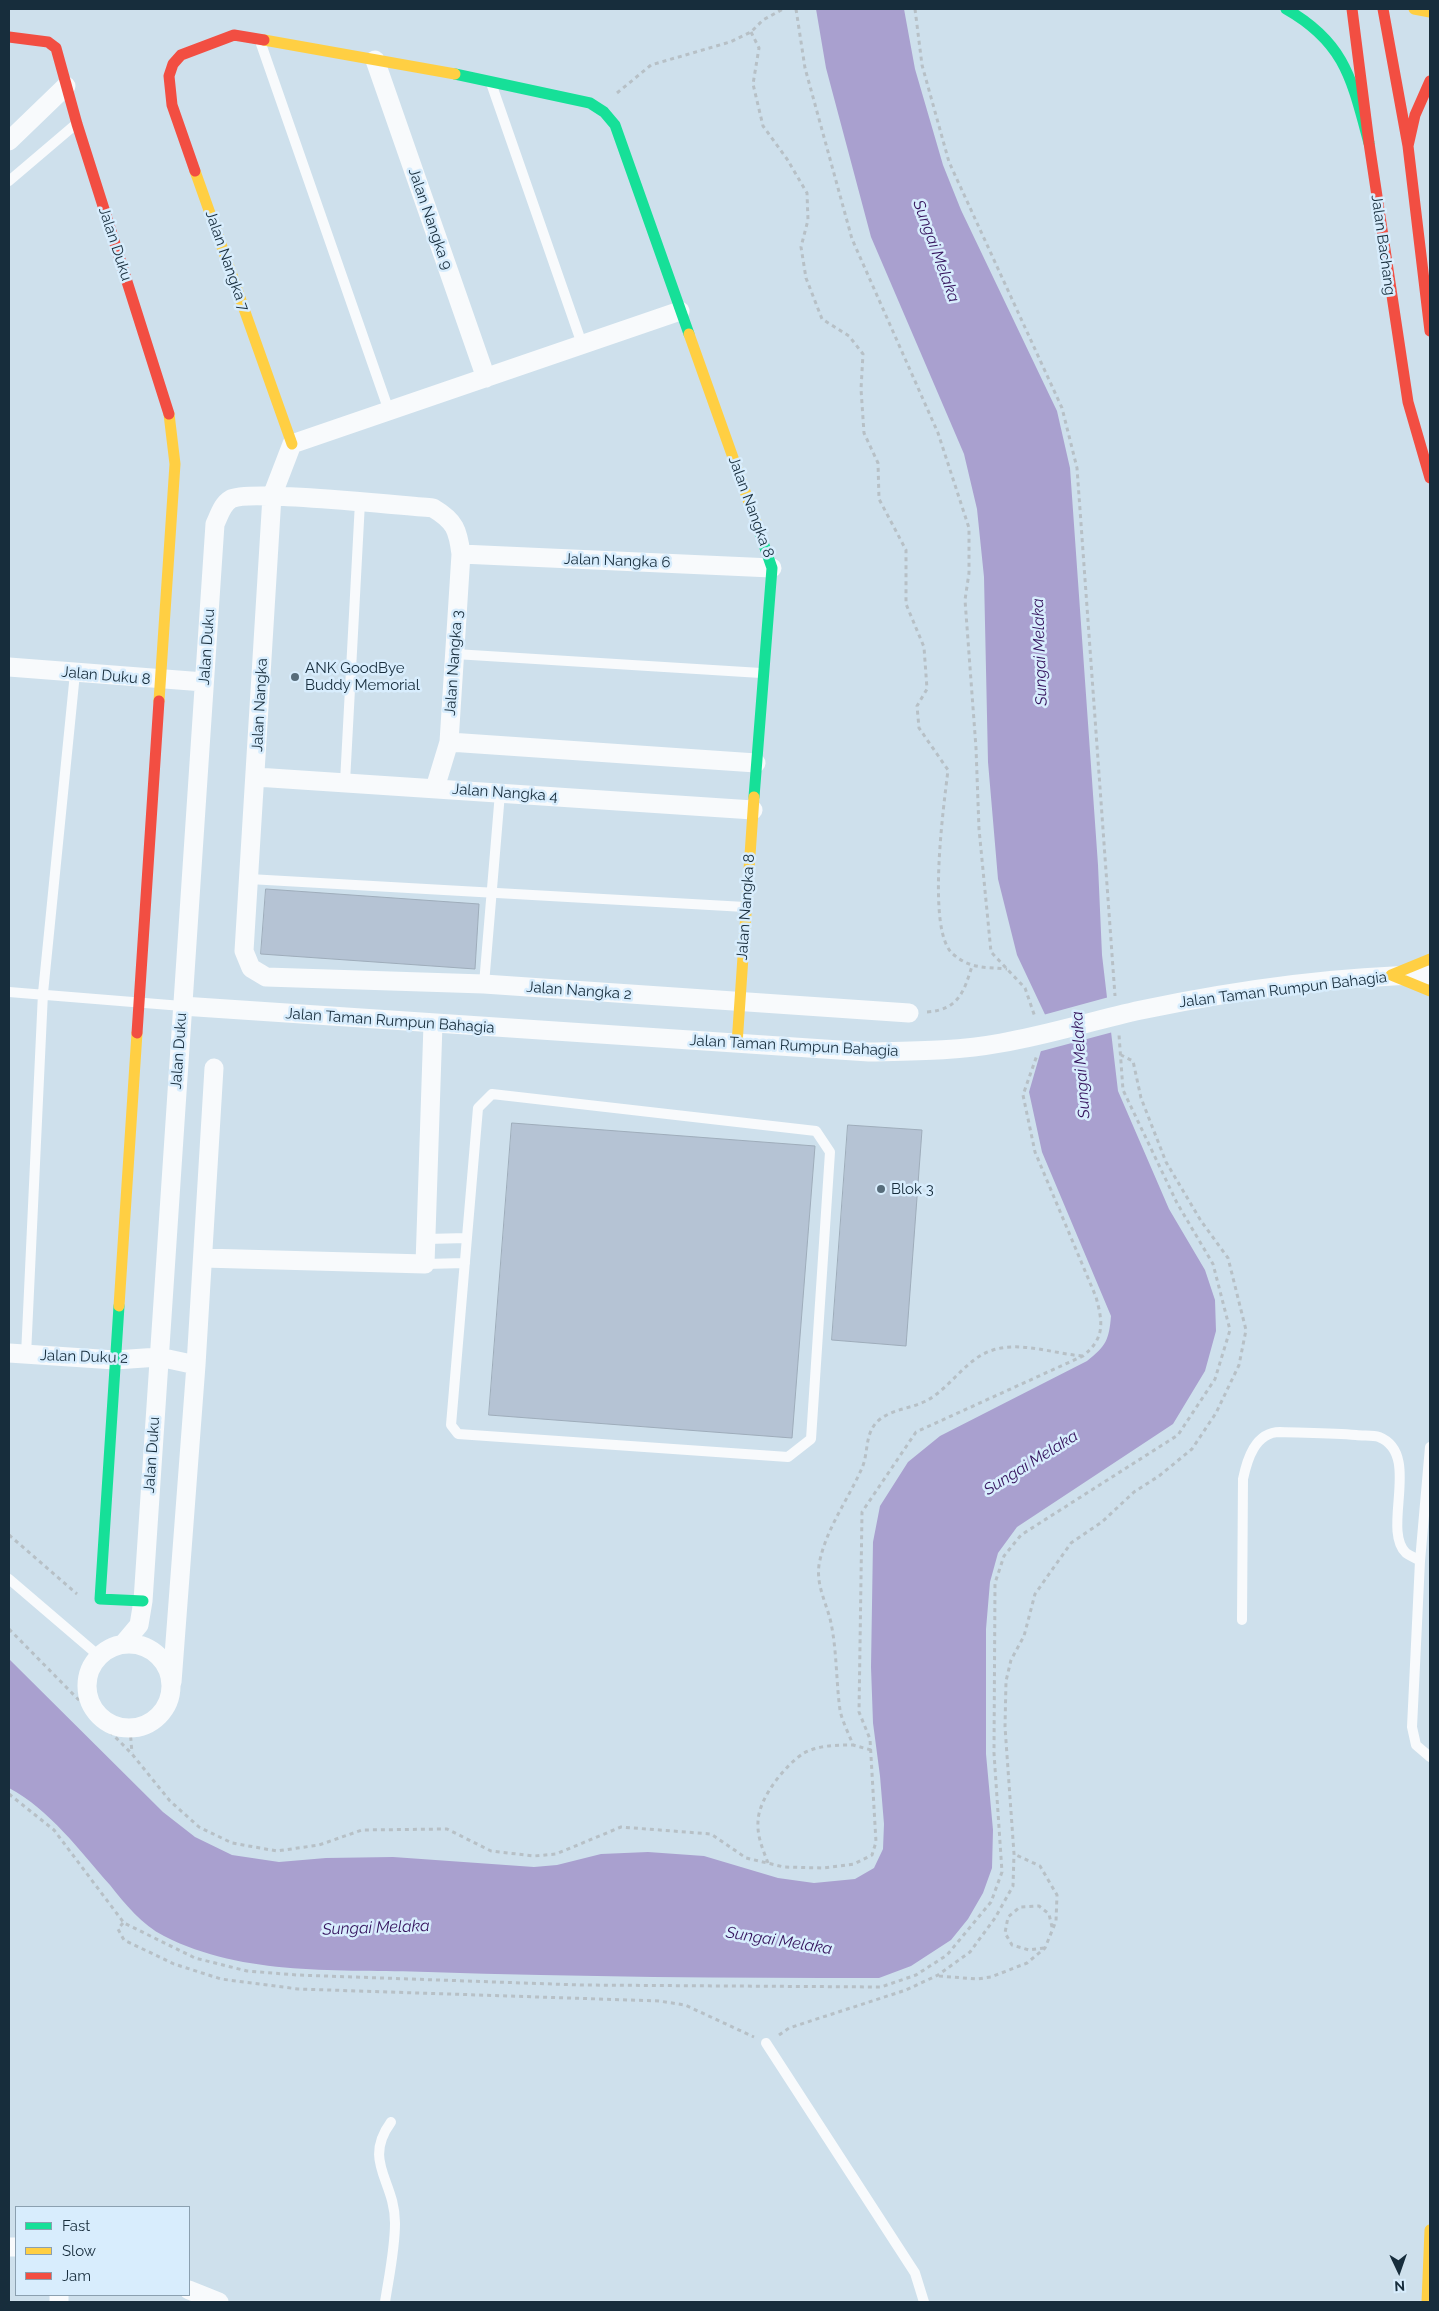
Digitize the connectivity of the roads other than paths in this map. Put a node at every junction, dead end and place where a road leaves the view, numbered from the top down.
1 (1286, 9) edge
2 (1352, 9) edge
3 (1383, 9) edge
4 (1414, 9) edge
5 (1430, 12) edge
6 (9, 37) edge
7 (260, 40) junction
8 (375, 60) junction
9 (490, 80) junction
10 (1430, 81) edge
11 (66, 86) junction
12 (77, 124) junction
13 (9, 140) edge
14 (1369, 143) junction
15 (1408, 146) junction
16 (9, 182) edge
17 (1425, 253) edge
18 (680, 311) junction
19 (1430, 331) edge
20 (582, 344) junction
21 (486, 378) junction
22 (389, 411) junction
23 (292, 444) junction
24 (1430, 478) edge
25 (272, 496) junction
26 (360, 502) junction
27 (460, 546) junction
28 (772, 568) junction
29 (455, 654) junction
30 (9, 667) edge
31 (75, 673) junction
32 (762, 673) junction
33 (159, 680) junction
34 (204, 682) junction
35 (449, 742) junction
36 (756, 763) junction
37 (256, 777) junction
38 (345, 782) junction
39 (435, 788) junction
40 (500, 793) junction
41 (753, 810) junction
42 (249, 879) junction
43 (492, 892) junction
44 (746, 907) junction
45 (1430, 959) edge
46 (251, 968) joint
47 (1391, 975) junction
48 (1430, 975) edge
49 (484, 984) junction
50 (1430, 991) edge
51 (9, 992) edge
52 (44, 993) junction
53 (740, 1001) junction
54 (140, 1003) junction
55 (182, 1006) junction
56 (909, 1013) road end
57 (433, 1024) junction
58 (737, 1044) junction
59 (214, 1068) dead end
60 (467, 1238) junction
61 (426, 1239) junction
62 (203, 1258) junction
63 (465, 1263) junction
64 (425, 1264) junction
65 (18, 1354) edge
66 (159, 1357) junction
67 (115, 1360) junction
68 (196, 1365) junction
69 (1430, 1447) edge
70 (1420, 1561) junction
71 (9, 1579) edge
72 (142, 1601) junction
73 (1242, 1620) dead end
74 (124, 1644) junction
75 (99, 1656) junction
76 (172, 1682) junction
77 (1430, 1757) edge
78 (766, 2043) road end
79 (390, 2122) dead end
80 (1430, 2230) edge
81 (190, 2290) edge
82 (219, 2302) edge
83 (385, 2302) edge
84 (924, 2302) edge
85 (1427, 2302) edge

1 - 14 main road
2 - 14 main road, Jalan Bachang
3 - 15 main road
4 - 5 main road
6 - 11 main road, Jalan Duku
7 - 8 main road
7 - 22 lane
7 - 23 main road, Jalan Nangka 7
8 - 9 main road
8 - 21 street, Jalan Nangka 9
9 - 18 main road, Jalan Nangka 8
9 - 20 lane
10 - 15 main road
11 - 12 main road, Jalan Duku
11 - 13 street
12 - 16 lane
12 - 33 main road, Jalan Duku
14 - 24 main road, Jalan Bachang
15 - 17 main road
17 - 19 main road
18 - 20 street
18 - 28 main road, Jalan Nangka 8
20 - 21 street
21 - 22 street
22 - 23 street
23 - 25 street, Jalan Nangka
25 - 26 street
25 - 34 street, Jalan Duku
25 - 37 street, Jalan Nangka
26 - 27 street
26 - 38 lane
27 - 28 street, Jalan Nangka 6
27 - 29 street, Jalan Nangka 3
28 - 32 main road, Jalan Nangka 8
29 - 32 lane
29 - 35 street, Jalan Nangka 3
30 - 31 street, Jalan Duku 8
31 - 33 street, Jalan Duku 8
31 - 52 lane
32 - 36 main road, Jalan Nangka 8
33 - 34 street, Jalan Duku 8
33 - 54 main road, Jalan Duku
34 - 55 street, Jalan Duku
35 - 36 street
35 - 39 street, Jalan Nangka 3
36 - 41 main road, Jalan Nangka 8
37 - 38 street, Jalan Nangka 4
37 - 42 street, Jalan Nangka
38 - 39 street, Jalan Nangka 4
39 - 40 street, Jalan Nangka 4
40 - 41 street, Jalan Nangka 4
40 - 43 lane
41 - 44 main road, Jalan Nangka 8
42 - 43 lane
42 - 46 street, Jalan Nangka
43 - 44 lane
43 - 49 lane
44 - 53 main road, Jalan Nangka 8
45 - 47 main road
46 - 49 street, Jalan Nangka 2
47 - 48 street, Jalan Taman Rumpun Bahagia
47 - 50 main road
47 - 58 street, Jalan Taman Rumpun Bahagia
49 - 53 street, Jalan Nangka 2
51 - 52 lane
52 - 54 lane
52 - 65 lane
53 - 56 street, Jalan Nangka 2
53 - 58 main road, Jalan Nangka 8
54 - 55 lane
54 - 67 main road, Jalan Duku
55 - 57 street, Jalan Taman Rumpun Bahagia
55 - 66 street, Jalan Duku
57 - 58 street, Jalan Taman Rumpun Bahagia
57 - 61 street
59 - 62 street
60 - 61 lane
60 - 63 lane
60 - 63 lane
61 - 64 street
62 - 64 street
62 - 68 street
63 - 64 lane
65 - 67 street, Jalan Duku 2
66 - 67 street, Jalan Duku 2
66 - 68 street, Jalan Duku 2
66 - 72 street, Jalan Duku
67 - 72 main road, Jalan Duku
68 - 76 street
69 - 70 lane
70 - 73 lane
70 - 77 lane
71 - 75 lane
72 - 74 street, Jalan Duku
74 - 75 street
74 - 76 street
75 - 76 street
78 - 84 lane
79 - 83 lane
80 - 85 main road
81 - 82 street

